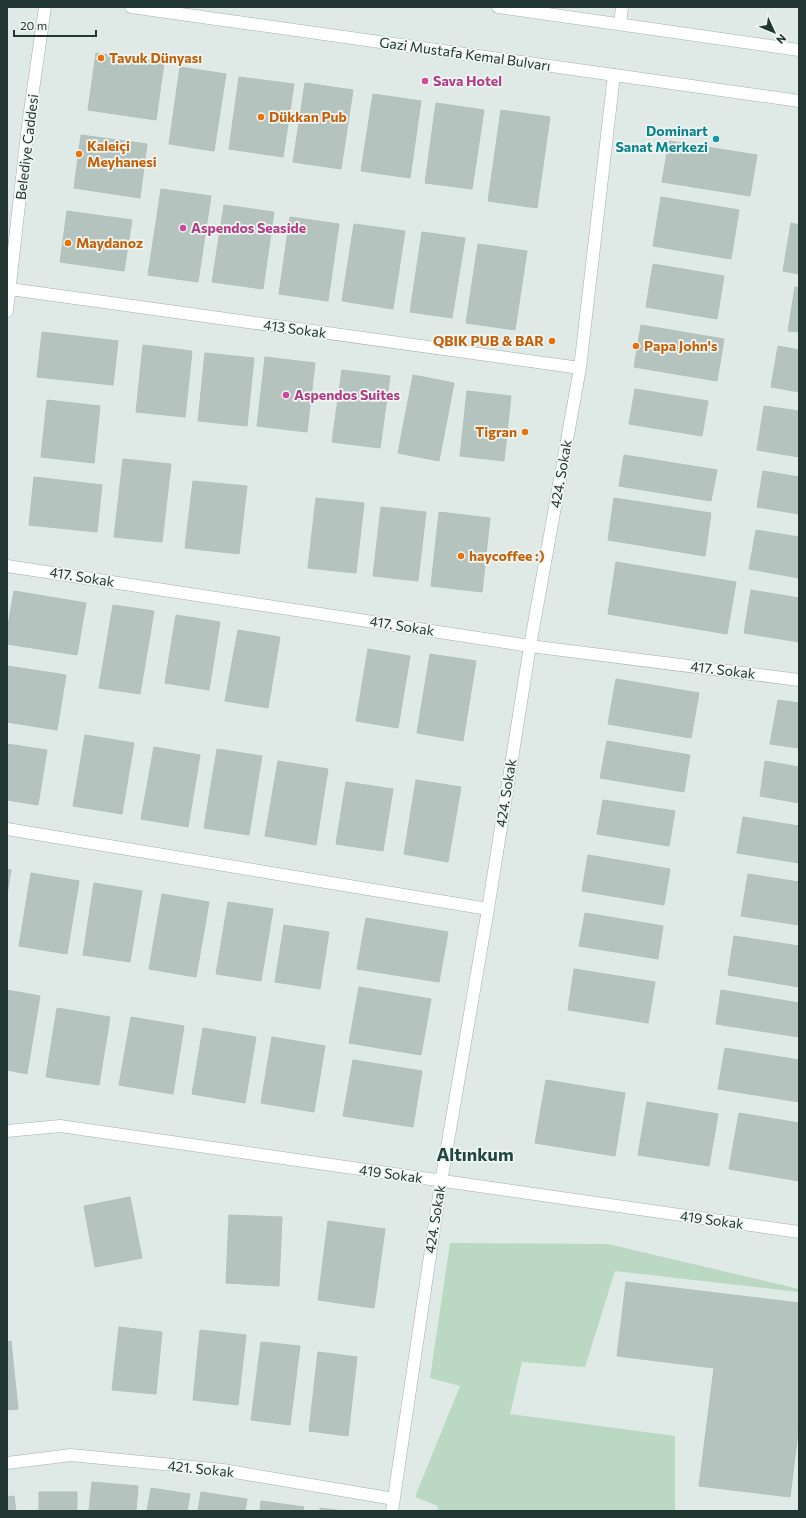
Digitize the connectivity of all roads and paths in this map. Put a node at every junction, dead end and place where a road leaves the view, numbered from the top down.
1 (45, 7) edge
2 (131, 7) edge
3 (498, 7) edge
4 (622, 7) edge
5 (620, 24) junction
6 (799, 50) edge
7 (614, 75) junction
8 (799, 101) edge
9 (10, 289) junction
10 (7, 311) edge
11 (580, 368) junction
12 (7, 566) edge
13 (530, 646) junction
14 (799, 680) edge
15 (7, 829) edge
16 (488, 909) junction
17 (7, 1131) edge
18 (441, 1182) junction
19 (799, 1232) edge
20 (7, 1463) edge
21 (393, 1505) edge

1 - 9 street, Belediye Caddesi
2 - 7 street, Gazi Mustafa Kemal Bulvarı
3 - 5 street
4 - 5 street
5 - 6 street
7 - 8 street, Gazi Mustafa Kemal Bulvarı
7 - 11 street, 424. Sokak
9 - 10 street, Belediye Caddesi
9 - 11 street, 413 Sokak
11 - 13 street, 424. Sokak
12 - 13 street, 417. Sokak
13 - 14 street, 417. Sokak
13 - 16 street, 424. Sokak
15 - 16 street
16 - 18 street, 424. Sokak
17 - 18 street, 419 Sokak
18 - 19 street, 419 Sokak
18 - 21 street, 424. Sokak
20 - 21 street, 421. Sokak

